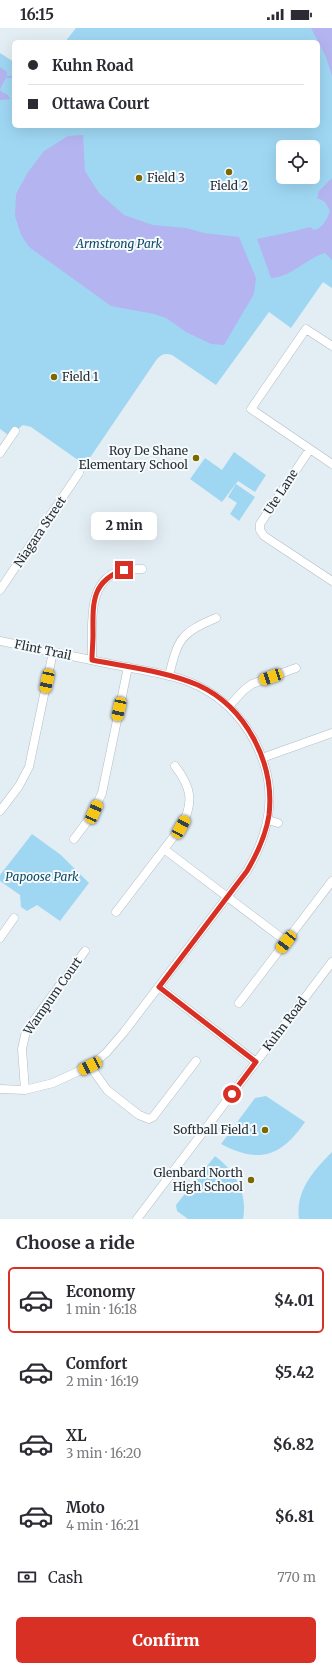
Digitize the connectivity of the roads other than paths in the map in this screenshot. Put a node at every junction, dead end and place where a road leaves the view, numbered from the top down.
1 (332, 346) edge
2 (15, 431) dead end
3 (310, 449) junction
4 (0, 453) edge
5 (332, 464) edge
6 (79, 473) dead end
7 (142, 569) dead end
8 (332, 582) edge
9 (0, 590) edge
10 (216, 618) dead end
11 (0, 641) edge
12 (53, 652) junction
13 (92, 660) junction
14 (128, 667) junction
15 (296, 668) dead end
16 (169, 676) junction
17 (229, 706) junction
18 (332, 733) edge
19 (262, 758) junction
20 (176, 766) dead end
21 (0, 811) edge
22 (268, 820) junction
23 (278, 823) dead end
24 (74, 839) dead end
25 (164, 849) junction
26 (332, 881) edge
27 (227, 897) junction
28 (116, 912) dead end
29 (14, 918) dead end
30 (0, 938) edge
31 (286, 942) junction
32 (85, 951) dead end
33 (332, 962) edge
34 (159, 987) junction
35 (240, 1003) dead end
36 (196, 1061) dead end
37 (256, 1062) junction
38 (90, 1066) junction
39 (0, 1090) edge
40 (25, 1090) junction
41 (137, 1219) edge

1 - 3 street
2 - 4 street
3 - 5 street
3 - 8 street, Ute Lane
6 - 9 street, Niagara Street
7 - 13 street
10 - 16 street
11 - 12 street, Flint Trail
12 - 13 street, Flint Trail
12 - 21 street
13 - 14 street, Flint Trail
14 - 16 street, Flint Trail
14 - 24 street
15 - 17 street
16 - 17 street, Flint Trail
17 - 19 street, Flint Trail
18 - 19 street
19 - 22 street, Flint Trail
20 - 25 street
22 - 23 street
22 - 27 street, Flint Trail
25 - 27 street
25 - 28 street
26 - 31 street
27 - 31 street
27 - 34 street, Flint Trail
29 - 30 street
31 - 35 street
32 - 40 street, Wampum Court
33 - 37 street, Kuhn Road
34 - 37 street
34 - 38 street, Flint Trail
36 - 38 street
37 - 41 street, Kuhn Road
38 - 40 street, Flint Trail
39 - 40 street, Flint Trail

